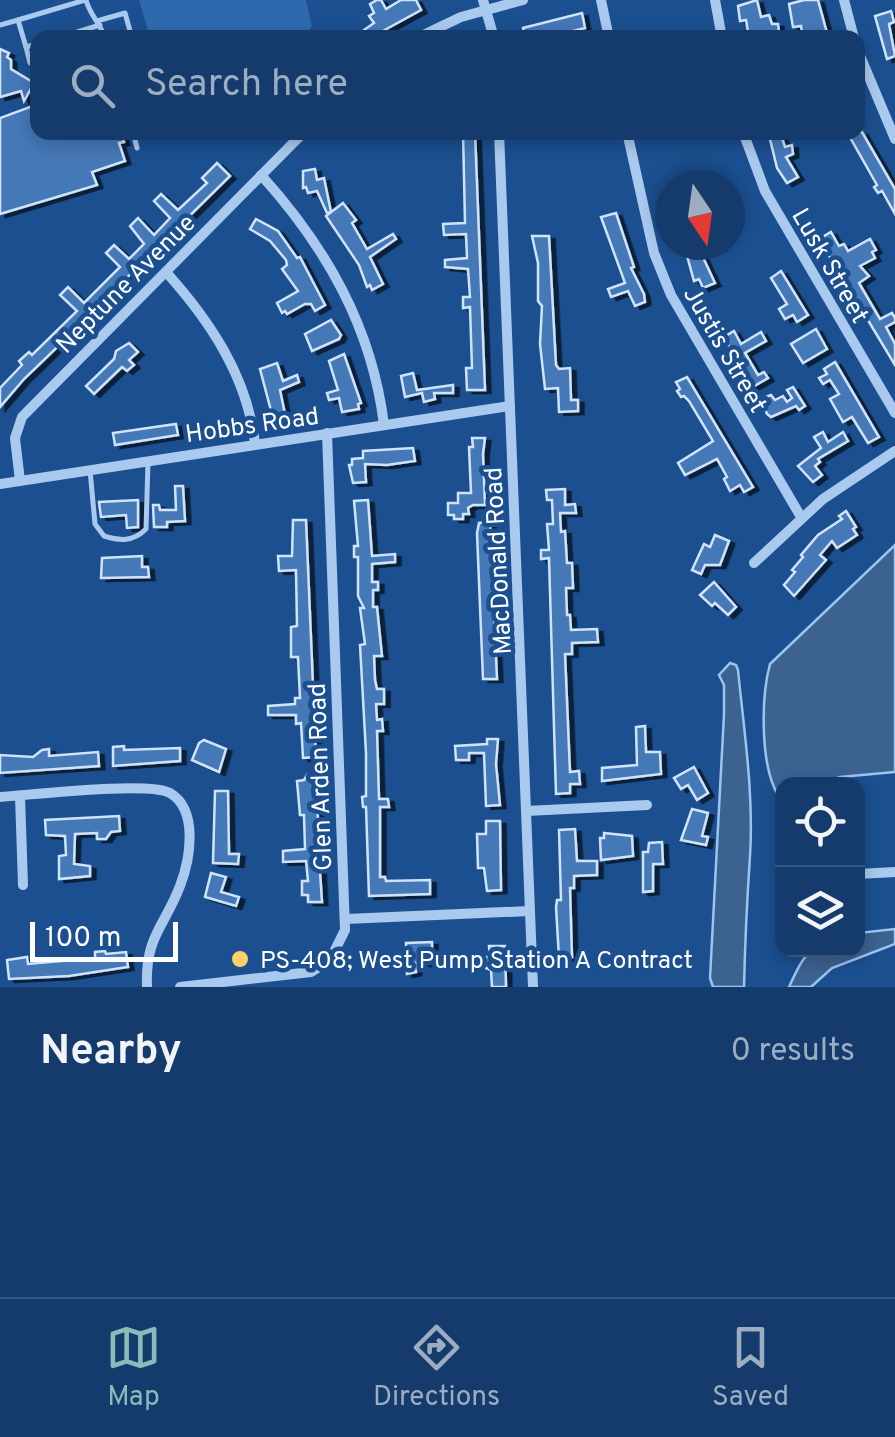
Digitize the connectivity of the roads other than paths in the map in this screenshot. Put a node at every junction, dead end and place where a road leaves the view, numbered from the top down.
1 (86, 0) edge
2 (523, 0) edge
3 (602, 0) edge
4 (714, 0) edge
5 (844, 0) edge
6 (485, 4) edge
7 (18, 20) junction
8 (99, 23) junction
9 (0, 25) edge
10 (80, 30) edge
11 (102, 30) edge
12 (130, 30) edge
13 (433, 30) edge
14 (492, 30) edge
15 (608, 30) edge
16 (720, 30) edge
17 (852, 30) edge
18 (30, 46) edge
19 (26, 47) junction
20 (30, 63) edge
21 (865, 68) edge
22 (895, 139) edge
23 (135, 140) edge
24 (296, 140) edge
25 (498, 140) edge
26 (629, 140) edge
27 (746, 140) edge
28 (137, 148) dead end
29 (262, 175) junction
30 (166, 272) junction
31 (510, 406) junction
32 (895, 413) edge
33 (384, 424) junction
34 (328, 433) junction
35 (255, 444) junction
36 (895, 450) edge
37 (148, 460) junction
38 (90, 470) junction
39 (20, 481) junction
40 (0, 484) edge
41 (801, 517) junction
42 (754, 563) dead end
43 (20, 796) junction
44 (0, 797) edge
45 (647, 805) dead end
46 (526, 811) junction
47 (895, 872) edge
48 (865, 874) edge
49 (23, 884) dead end
50 (530, 911) junction
51 (346, 918) junction
52 (272, 982) edge
53 (147, 987) edge
54 (180, 987) edge
55 (533, 987) edge

1 - 7 lane
1 - 8 lane
2 - 6 street
3 - 15 street
4 - 16 street
5 - 17 street
6 - 13 street
6 - 14 street
7 - 9 lane
7 - 19 lane
8 - 10 lane
8 - 11 lane
8 - 12 lane
18 - 19 lane
19 - 20 lane
21 - 22 street
23 - 28 lane
24 - 29 street, Neptune Avenue
25 - 31 street, MacDonald Road
26 - 41 street, Justis Street
27 - 32 street, Lusk Street
29 - 30 street, Neptune Avenue
29 - 33 street
30 - 35 street
30 - 39 street, Neptune Avenue
31 - 33 street, Hobbs Road
31 - 46 street, MacDonald Road
33 - 34 street, Hobbs Road
34 - 35 street, Hobbs Road
34 - 51 street, Glen Arden Road
35 - 37 street, Hobbs Road
36 - 41 street
37 - 38 street, Hobbs Road
37 - 38 lane
38 - 39 street, Hobbs Road
39 - 40 street, Hobbs Road
41 - 42 street
43 - 44 street
43 - 49 street
43 - 53 street
45 - 46 street
46 - 50 street, MacDonald Road
47 - 48 street
50 - 51 street
50 - 55 street, MacDonald Road
51 - 52 street, Glen Arden Road
52 - 54 street, Glen Arden Road

